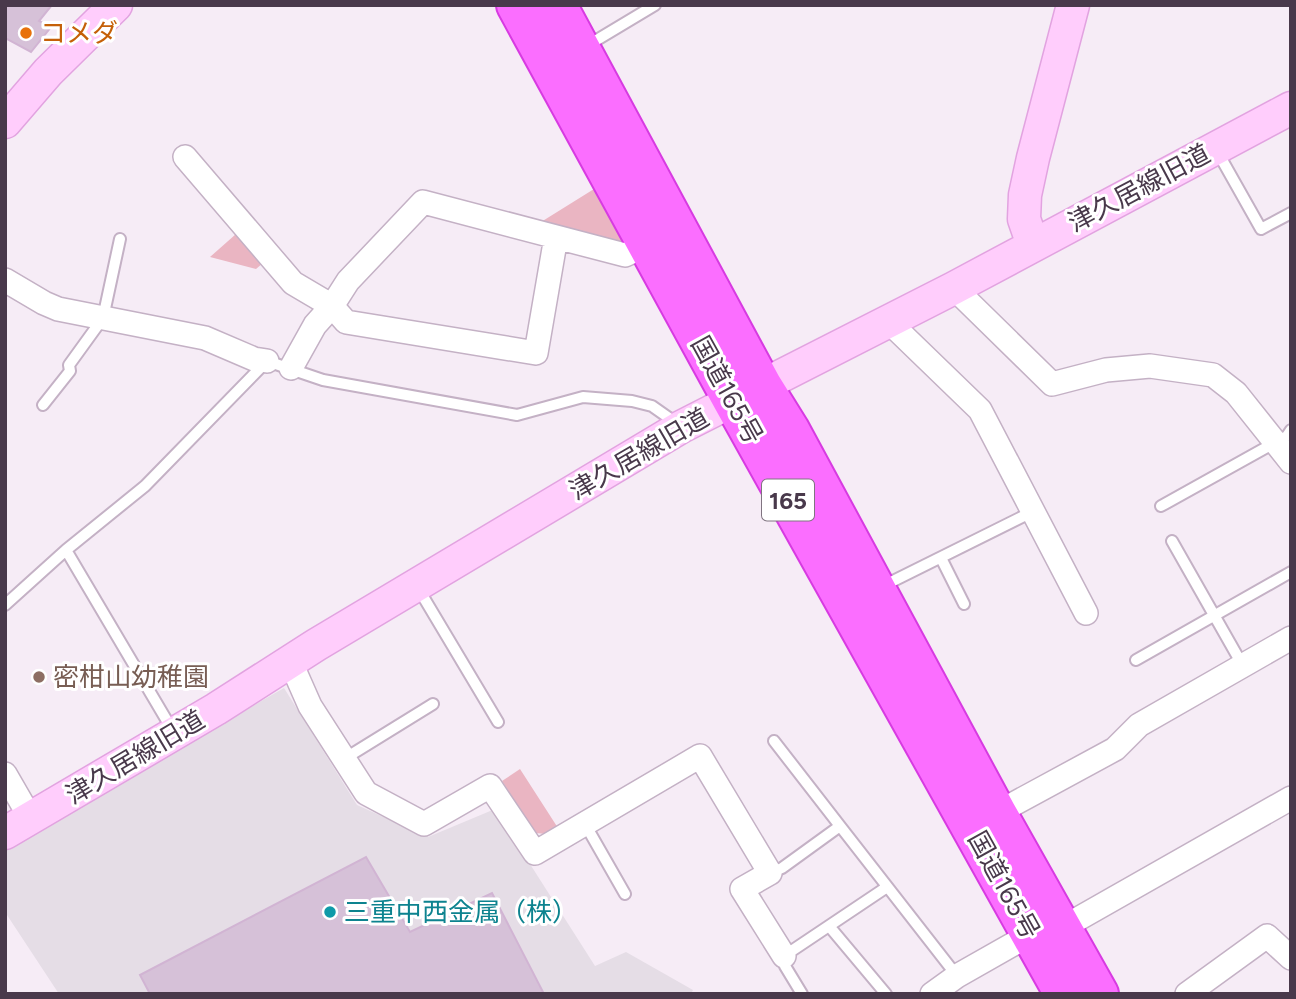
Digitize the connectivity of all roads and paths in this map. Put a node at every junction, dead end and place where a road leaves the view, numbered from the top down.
1 (116, 5) edge
2 (516, 5) edge
3 (557, 5) edge
4 (655, 5) edge
5 (1074, 5) edge
6 (581, 49) junction
7 (1291, 108) edge
8 (5, 122) edge
9 (1216, 148) junction
10 (185, 157) dead end
11 (1291, 213) edge
12 (556, 237) junction
13 (120, 239) dead end
14 (647, 245) junction
15 (1033, 245) junction
16 (5, 279) edge
17 (954, 288) junction
18 (332, 306) junction
19 (103, 318) junction
20 (888, 321) junction
21 (267, 361) junction
22 (290, 368) junction
23 (747, 393) junction
24 (43, 405) dead end
25 (681, 427) junction
26 (1283, 436) edge
27 (1291, 462) edge
28 (1161, 506) dead end
29 (1034, 511) junction
30 (1172, 541) dead end
31 (66, 550) junction
32 (941, 558) junction
33 (1291, 572) edge
34 (417, 586) junction
35 (877, 589) junction
36 (964, 604) dead end
37 (5, 605) edge
38 (1086, 614) dead end
39 (1216, 615) junction
40 (1291, 638) edge
41 (1136, 660) dead end
42 (291, 663) junction
43 (1243, 666) junction
44 (433, 704) dead end
45 (498, 722) dead end
46 (174, 734) junction
47 (774, 741) dead end
48 (344, 759) junction
49 (5, 774) edge
50 (1290, 799) edge
51 (997, 813) junction
52 (585, 824) junction
53 (18, 826) edge
54 (840, 826) junction
55 (770, 873) junction
56 (887, 887) junction
57 (625, 894) dead end
58 (829, 926) junction
59 (1046, 931) junction
60 (784, 956) junction
61 (1291, 958) edge
62 (957, 976) junction
63 (802, 994) edge
64 (886, 994) edge
65 (932, 994) edge
66 (1064, 994) edge
67 (1099, 994) edge
68 (1187, 994) edge

1 - 8 street
2 - 14 highway, 国道165号 / 165
3 - 6 highway, 国道165号 / 165
4 - 6 lane
5 - 15 street
6 - 23 highway, 国道165号 / 165
7 - 9 street, 津久居線旧道
9 - 11 lane
9 - 15 street, 津久居線旧道
10 - 18 street
12 - 14 street
12 - 18 street
12 - 18 street
13 - 19 lane
14 - 23 highway, 国道165号 / 165
15 - 17 street, 津久居線旧道
16 - 19 street
17 - 20 street, 津久居線旧道
17 - 26 street
18 - 22 street
19 - 21 street
19 - 24 lane
20 - 23 street, 津久居線旧道
20 - 29 street
21 - 22 lane
21 - 31 lane
22 - 25 lane
23 - 25 street, 津久居線旧道
23 - 35 highway, 国道165号 / 165
23 - 59 highway, 国道165号 / 165
25 - 34 street, 津久居線旧道
26 - 27 street
26 - 28 lane
29 - 32 lane
29 - 38 street
30 - 39 lane
31 - 37 lane
31 - 46 lane
32 - 35 lane
32 - 36 lane
33 - 39 lane
34 - 42 street, 津久居線旧道
34 - 45 lane
35 - 51 highway, 国道165号 / 165
39 - 41 lane
39 - 43 lane
40 - 43 street
42 - 46 street, 津久居線旧道
42 - 48 street
43 - 51 street
44 - 48 lane
46 - 53 street, 津久居線旧道
47 - 54 lane
48 - 52 street
49 - 53 street
50 - 59 street
51 - 59 highway, 国道165号 / 165
52 - 55 street
52 - 57 lane
54 - 55 lane
54 - 56 lane
55 - 60 street
56 - 58 lane
56 - 62 lane
58 - 60 lane
58 - 64 lane
59 - 62 street
59 - 66 highway, 国道165号 / 165
59 - 67 highway, 国道165号 / 165
60 - 63 lane
61 - 68 street
62 - 65 street

